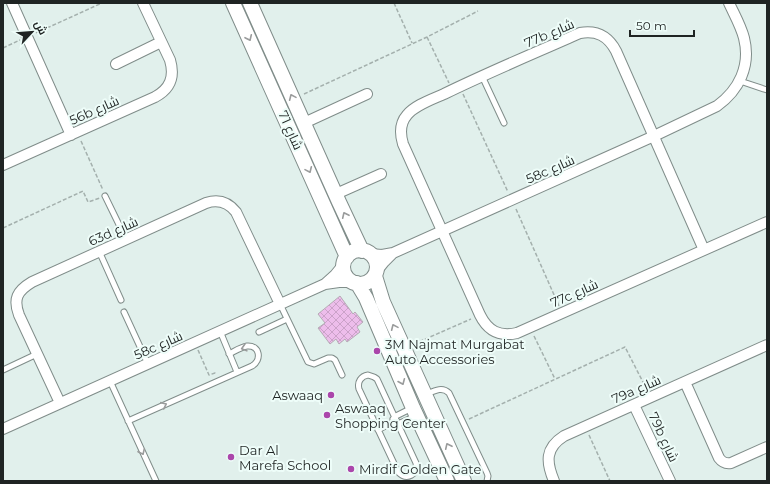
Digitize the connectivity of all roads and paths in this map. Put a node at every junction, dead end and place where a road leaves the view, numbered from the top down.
1 (12, 3) edge
2 (102, 3) edge
3 (143, 3) edge
4 (233, 3) edge
5 (250, 3) edge
6 (394, 3) edge
7 (729, 3) edge
8 (478, 11) dead end
9 (27, 37) junction
10 (427, 37) junction
11 (161, 42) junction
12 (412, 44) junction
13 (3, 48) edge
14 (116, 64) dead end
15 (482, 76) junction
16 (740, 80) junction
17 (452, 90) junction
18 (767, 90) edge
19 (367, 94) dead end
20 (293, 99) junction
21 (304, 123) junction
22 (504, 123) dead end
23 (74, 133) junction
24 (654, 136) junction
25 (3, 165) edge
26 (381, 174) dead end
27 (336, 194) junction
28 (105, 196) junction
29 (767, 222) edge
30 (3, 228) edge
31 (442, 231) junction
32 (126, 239) junction
33 (704, 250) junction
34 (99, 251) junction
35 (366, 252) junction
36 (393, 253) junction
37 (346, 260) junction
38 (375, 274) junction
39 (355, 283) junction
40 (325, 284) junction
41 (121, 300) dead end
42 (280, 304) junction
43 (124, 312) dead end
44 (480, 314) junction
45 (288, 319) junction
46 (530, 327) junction
47 (220, 331) junction
48 (259, 332) dead end
49 (198, 341) junction
50 (767, 345) edge
51 (404, 349) junction
52 (37, 354) junction
53 (229, 354) junction
54 (148, 364) junction
55 (3, 370) edge
56 (237, 372) junction
57 (342, 375) dead end
58 (555, 379) junction
59 (110, 381) junction
60 (218, 381) junction
61 (685, 382) junction
62 (425, 395) junction
63 (651, 397) junction
64 (60, 403) junction
65 (634, 405) junction
66 (415, 412) junction
67 (394, 418) junction
68 (128, 421) junction
69 (463, 422) junction
70 (391, 423) junction
71 (398, 423) junction
72 (586, 426) junction
73 (3, 429) edge
74 (378, 430) junction
75 (767, 447) edge
76 (156, 481) edge
77 (447, 481) edge
78 (464, 481) edge
79 (487, 481) edge
80 (554, 481) edge
81 (610, 481) edge
82 (670, 481) edge

1 - 9 street
2 - 9 path
3 - 11 street
4 -> 37 street, شارع 71
20 -> 5 street, شارع 71
6 - 12 path
7 - 16 street, 58c شارع
8 - 10 path
9 - 13 path
9 - 23 street
10 - 12 path
10 - 17 path
11 - 14 street
11 - 23 street, 56b شارع
12 - 20 path
15 - 17 street, 77b شارع
15 - 22 lane
15 - 24 street, 77b شارع
16 - 18 lane
16 - 24 street, 58c شارع
17 - 31 street, 77b شارع
19 - 21 street
20 - 21 street, شارع 71
21 - 27 street, شارع 71
23 - 25 street, 56b شارع
23 - 28 path
24 - 31 street, 58c شارع
24 - 33 street, 77b شارع
26 - 27 street
35 -> 27 street, شارع 71
28 - 30 path
28 - 32 lane
29 - 33 street, 77c شارع
31 - 36 street, 58c شارع
31 - 44 street, 77c شارع
32 - 34 street, 63d شارع
32 - 42 street, 63d شارع
33 - 46 street, 77c شارع
34 - 41 lane
34 - 52 street, 63d شارع
35 - 36 street, 58c شارع
35 - 37 street
35 - 38 street
36 - 38 street, 58c شارع
37 - 39 street
37 - 40 street, 58c شارع
38 - 39 street
51 -> 38 street
39 - 40 street, 58c شارع
39 -> 66 street
40 - 42 street, 58c شارع
42 - 45 lane
42 - 47 street, 58c شارع
43 - 54 lane
44 - 46 street, 77c شارع
44 - 51 path
45 - 48 lane
45 - 57 lane
46 - 58 path
47 - 49 street, 58c شارع
47 - 53 lane
49 - 54 street, 58c شارع
49 - 60 path
50 - 61 street, 79a شارع
51 - 62 street
52 - 55 lane
52 - 64 street, 63d شارع
53 - 56 lane
56 -> 53 lane
54 - 59 street, 58c شارع
56 - 60 lane
58 - 63 path
58 - 69 path
59 - 64 street, 58c شارع
59 - 68 lane
68 -> 60 lane
61 - 63 street, 79a شارع
61 - 75 street
62 - 69 lane
78 -> 62 street
63 - 65 street, 79a شارع
64 - 73 street, 58c شارع
65 - 72 street, 79a شارع
65 - 82 street, 79b شارع
66 - 67 lane
66 - 71 lane
66 - 77 street
67 - 70 lane
67 - 71 lane
67 - 74 lane
68 -> 76 lane
69 - 79 lane
70 - 71 lane
70 - 74 lane
71 - 74 lane
72 - 80 street, 79a شارع
72 - 81 path

